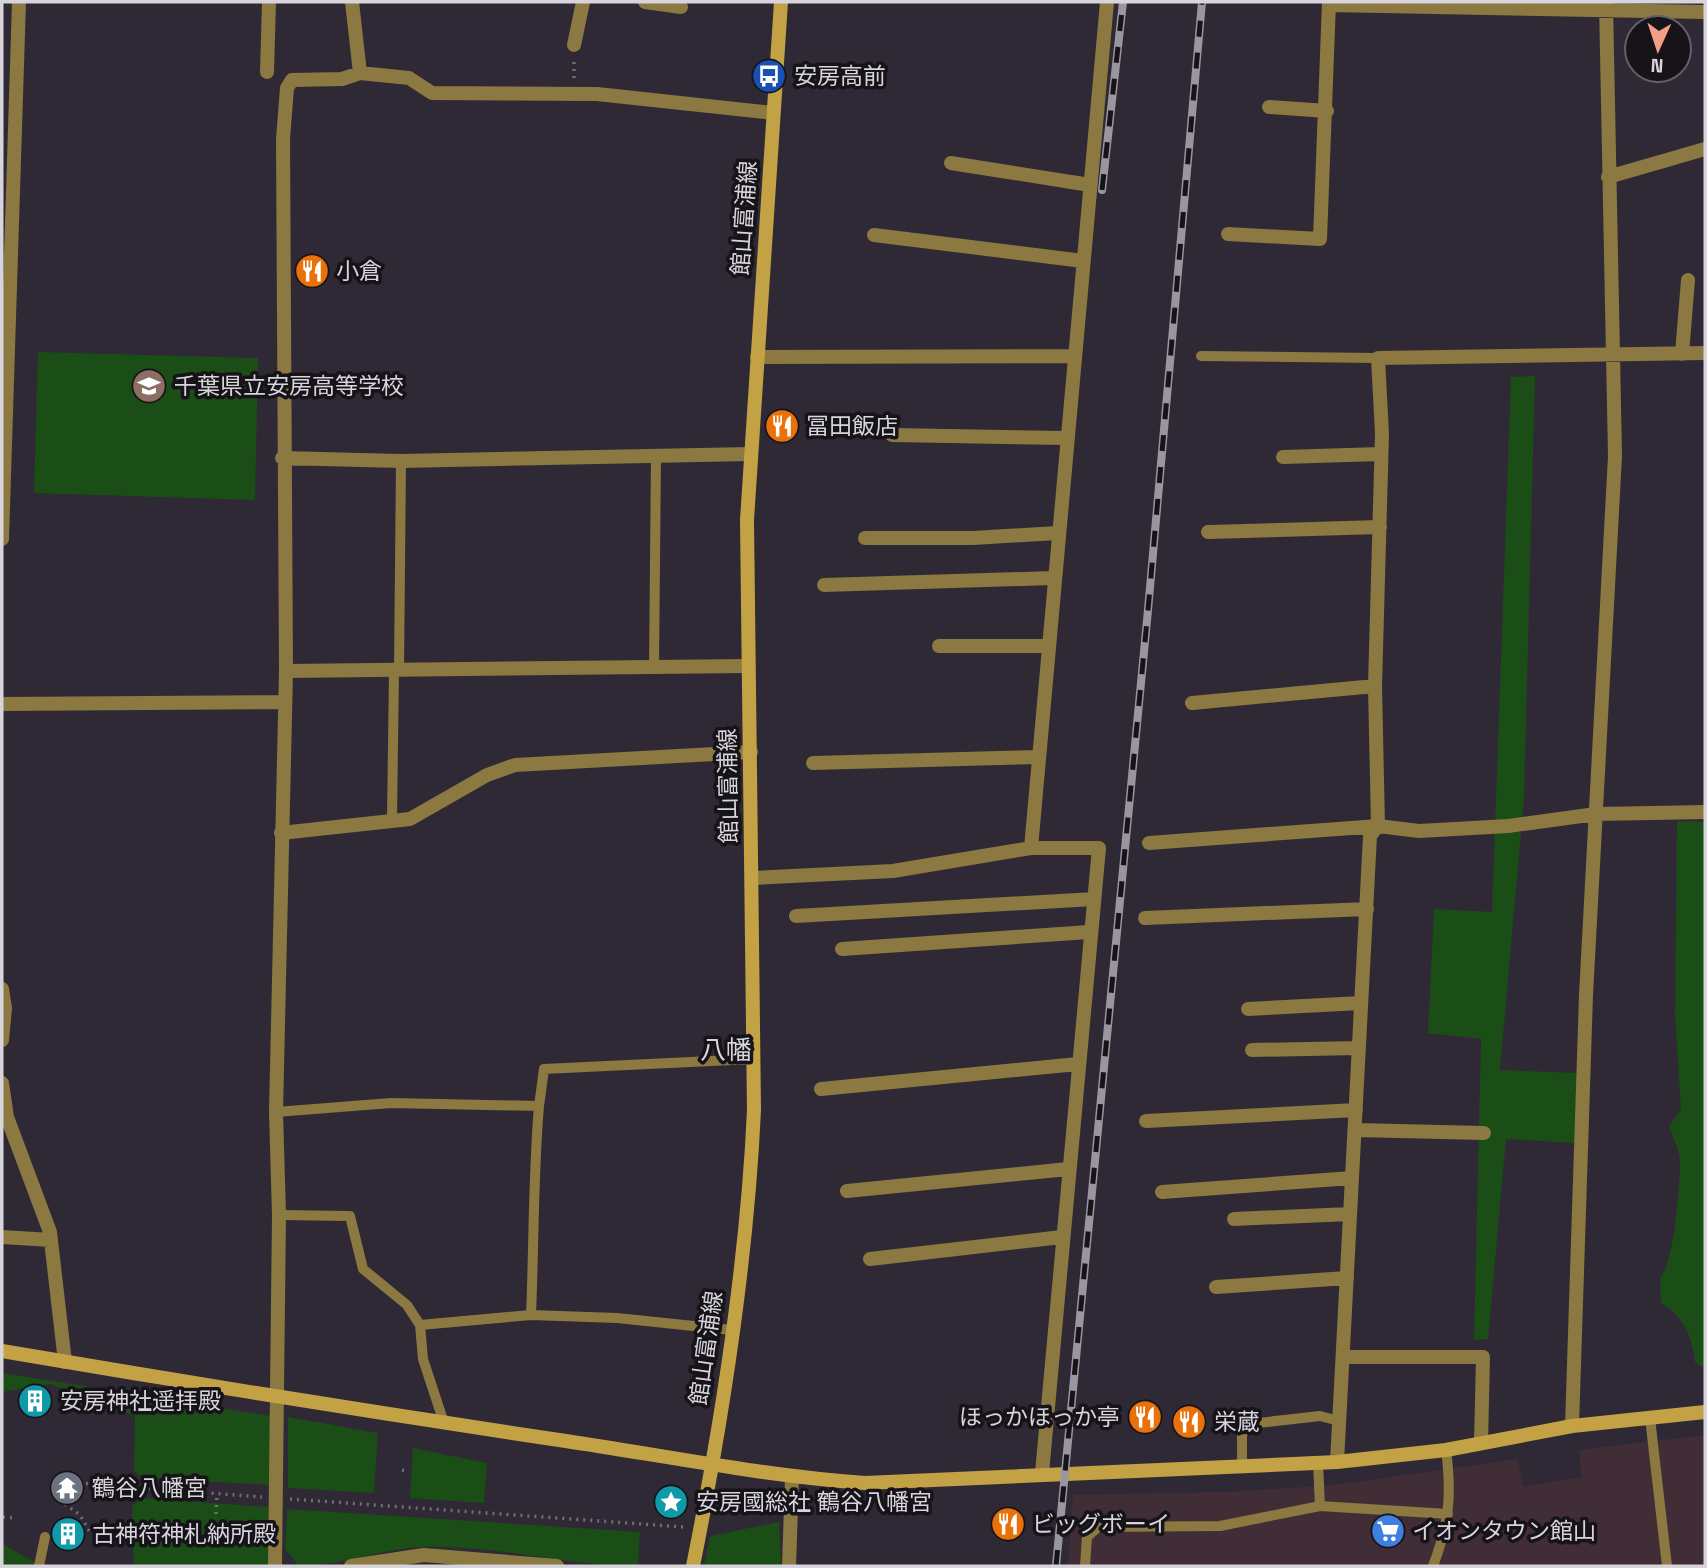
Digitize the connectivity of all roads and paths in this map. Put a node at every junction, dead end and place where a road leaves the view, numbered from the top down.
1 (19, 2) edge
2 (269, 2) edge
3 (352, 2) edge
4 (583, 2) edge
5 (645, 2) edge
6 (781, 2) edge
7 (1107, 2) edge
8 (1329, 3) edge
9 (1606, 5) edge
10 (681, 7) dead end
11 (1705, 12) edge
12 (574, 45) joint
13 (267, 72) dead end
14 (360, 73) junction
15 (573, 95) junction
16 (1269, 107) dead end
17 (1327, 111) junction
18 (774, 113) junction
19 (1705, 149) edge
20 (951, 163) dead end
21 (1608, 177) junction
22 (1090, 185) junction
23 (1228, 234) dead end
24 (874, 235) dead end
25 (1083, 261) junction
26 (1688, 280) dead end
27 (1705, 353) edge
28 (1682, 354) junction
29 (1612, 355) junction
30 (1074, 356) junction
31 (1201, 356) dead end
32 (757, 357) junction
33 (1378, 358) junction
34 (4, 390) edge
35 (892, 435) dead end
36 (1066, 438) junction
37 (750, 454) junction
38 (1381, 454) junction
39 (656, 455) junction
40 (1283, 457) dead end
41 (282, 458) junction
42 (401, 461) junction
43 (1380, 527) junction
44 (1057, 533) junction
45 (1208, 533) dead end
46 (865, 538) dead end
47 (2, 539) edge
48 (1053, 578) junction
49 (824, 585) dead end
50 (939, 646) dead end
51 (1046, 646) junction
52 (748, 666) junction
53 (654, 668) junction
54 (286, 671) junction
55 (396, 671) junction
56 (1376, 686) junction
57 (285, 702) junction
58 (2, 703) edge
59 (1192, 703) dead end
60 (2, 712) edge
61 (751, 752) junction
62 (1038, 757) junction
63 (813, 763) dead end
64 (1705, 812) edge
65 (1596, 814) junction
66 (392, 819) junction
67 (1378, 826) junction
68 (281, 833) junction
69 (1149, 843) dead end
70 (1031, 848) junction
71 (752, 878) junction
72 (1094, 899) junction
73 (1367, 909) junction
74 (796, 916) dead end
75 (1144, 918) dead end
76 (1090, 932) junction
77 (842, 950) dead end
78 (2, 989) edge
79 (1361, 1003) junction
80 (1248, 1009) dead end
81 (2, 1040) edge
82 (1358, 1048) junction
83 (1252, 1050) dead end
84 (753, 1059) junction
85 (1078, 1063) junction
86 (2, 1083) edge
87 (821, 1089) dead end
88 (539, 1106) junction
89 (1356, 1110) junction
90 (276, 1112) junction
91 (1146, 1121) dead end
92 (1355, 1130) junction
93 (1484, 1133) dead end
94 (1068, 1169) junction
95 (1352, 1178) junction
96 (847, 1191) dead end
97 (1162, 1192) dead end
98 (1350, 1214) junction
99 (279, 1215) junction
100 (1234, 1219) dead end
101 (2, 1237) edge
102 (1062, 1237) junction
103 (51, 1240) junction
104 (870, 1259) dead end
105 (1347, 1278) junction
106 (1216, 1287) dead end
107 (530, 1315) junction
108 (420, 1325) junction
109 (732, 1330) junction
110 (2, 1351) edge
111 (1343, 1357) junction
112 (65, 1362) junction
113 (278, 1399) junction
114 (1705, 1412) edge
115 (1650, 1418) junction
116 (1339, 1421) junction
117 (444, 1423) junction
118 (1572, 1426) junction
119 (1481, 1443) junction
120 (1447, 1450) junction
121 (1337, 1462) junction
122 (714, 1463) junction
123 (1318, 1463) junction
124 (1242, 1466) junction
125 (1042, 1473) junction
126 (792, 1478) junction
127 (65, 1482) dead end
128 (217, 1493) junction
129 (278, 1498) junction
130 (65, 1504) dead end
131 (1320, 1506) junction
132 (216, 1514) dead end
133 (1448, 1514) junction
134 (3, 1517) edge
135 (17, 1518) dead end
136 (701, 1528) junction
137 (92, 1534) dead end
138 (45, 1536) dead end
139 (38, 1566) edge
140 (275, 1566) edge
141 (351, 1566) edge
142 (557, 1566) edge
143 (693, 1566) edge
144 (789, 1566) edge
145 (1085, 1566) edge
146 (1433, 1566) edge
147 (1667, 1566) edge

1 - 34 street
2 - 13 street
3 - 14 street
4 - 12 street
5 - 10 street
6 - 18 street, 館山富浦線
7 - 22 street
8 - 9 street
8 - 17 street
9 - 11 street
9 - 21 street
12 - 15 path
14 - 15 street
14 - 41 street
15 - 18 street
16 - 17 street
17 - 23 street
18 - 32 street, 館山富浦線
19 - 21 street
20 - 22 street
21 - 29 street
22 - 25 street
24 - 25 street
25 - 30 street
26 - 28 street
27 - 28 street
28 - 29 street
29 - 33 street
29 - 65 street
30 - 32 street
30 - 36 street
31 - 33 lane
32 - 37 street, 館山富浦線
33 - 38 street
34 - 47 street
35 - 36 street
36 - 44 street
37 - 39 street
37 - 52 street, 館山富浦線
38 - 40 street
38 - 43 street
39 - 42 street
39 - 53 lane
41 - 42 street
41 - 54 street
42 - 55 lane
43 - 45 street
43 - 56 street
44 - 46 street
44 - 48 street
48 - 49 street
48 - 51 street
50 - 51 street
51 - 62 street
52 - 53 street
52 - 61 street, 館山富浦線
53 - 55 street
54 - 55 street
54 - 57 street
55 - 66 lane
56 - 59 street
56 - 67 street
57 - 58 street
57 - 68 street
58 - 60 street
61 - 66 street
61 - 71 street, 館山富浦線
62 - 63 street
62 - 70 street
64 - 65 street
65 - 67 street
65 - 118 street
66 - 68 street
67 - 69 street
67 - 73 street
68 - 90 street
70 - 71 street
70 - 72 street
71 - 84 street, 館山富浦線
72 - 74 street
72 - 76 street
73 - 75 street
73 - 79 street
76 - 77 street
76 - 85 street
78 - 81 street
79 - 80 street
79 - 82 street
82 - 83 street
82 - 89 street
84 - 88 lane
84 - 109 street, 館山富浦線
85 - 87 street
85 - 94 street
86 - 103 street
88 - 90 lane
88 - 107 lane
89 - 91 street
89 - 92 street
90 - 99 street
92 - 93 street
92 - 95 street
94 - 96 street
94 - 102 street
95 - 97 street
95 - 98 street
98 - 100 street
98 - 105 street
99 - 108 lane
99 - 113 street
101 - 103 street
102 - 104 street
102 - 125 street
103 - 112 street
105 - 106 street
105 - 111 street
107 - 108 lane
107 - 109 lane
108 - 117 lane
109 - 122 street, 館山富浦線
110 - 112 street
111 - 116 street
111 - 119 street
112 - 113 street
113 - 117 street
113 - 129 street
114 - 115 street
115 - 118 street
115 - 147 lane
116 - 121 street
116 - 124 lane
117 - 122 street
118 - 119 street
119 - 120 street
120 - 121 street
120 - 133 lane
121 - 123 street
122 - 126 street
122 - 136 street, 館山富浦線
123 - 124 street
123 - 131 lane
124 - 125 street
125 - 126 street
126 - 144 street
127 - 128 path
128 - 129 path
128 - 132 path
129 - 136 path
129 - 140 street
130 - 137 path
131 - 133 lane
131 - 145 lane
133 - 146 lane
134 - 135 path
136 - 143 street, 館山富浦線
138 - 139 lane
141 - 142 street

